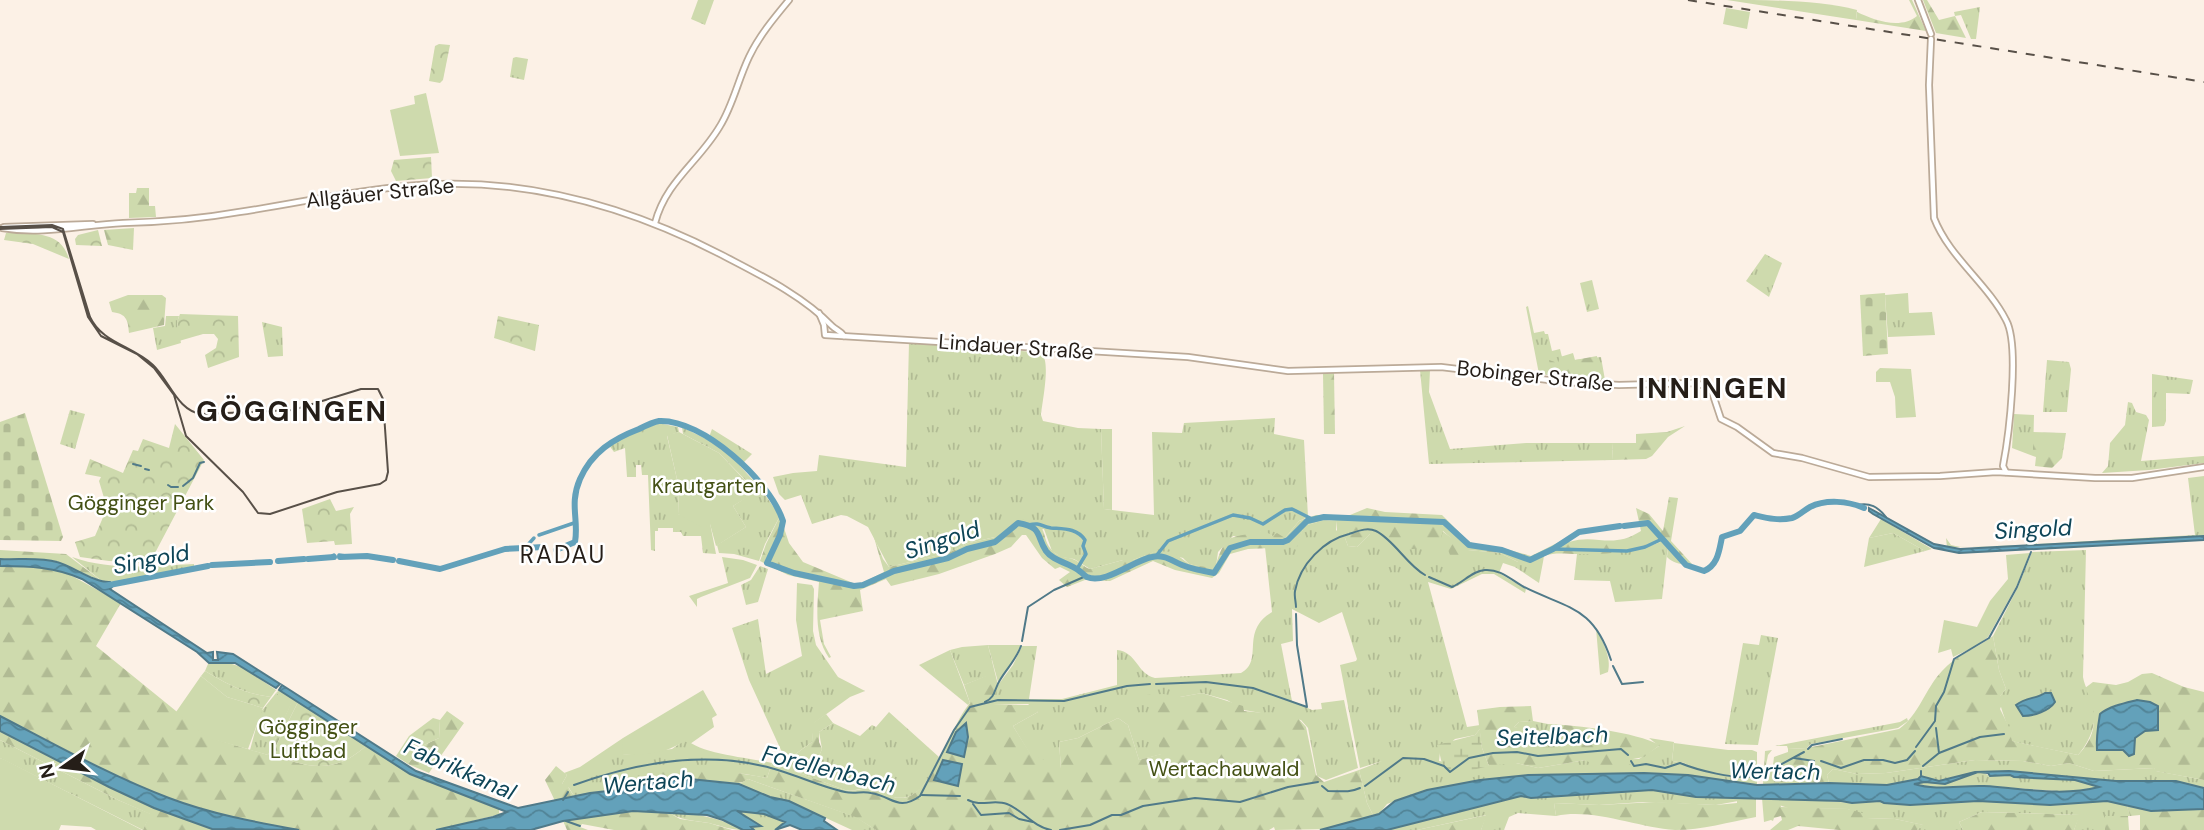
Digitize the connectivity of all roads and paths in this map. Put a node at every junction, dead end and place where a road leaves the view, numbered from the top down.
1 (789, 0) edge
2 (1918, 0) edge
3 (655, 223) junction
4 (1, 228) edge
5 (819, 313) junction
6 (844, 336) junction
7 (1207, 358) joint
8 (2204, 467) edge
9 (2006, 472) junction

1 - 3 main road
2 - 9 main road
3 - 4 main road, Allgäuer Straße
3 - 5 main road, Allgäuer Straße
5 - 6 main road, Allgäuer Straße
5 - 6 main road, Lindauer Straße
6 - 7 main road, Lindauer Straße
7 - 9 main road, Bobinger Straße
8 - 9 main road, Bobinger Straße

